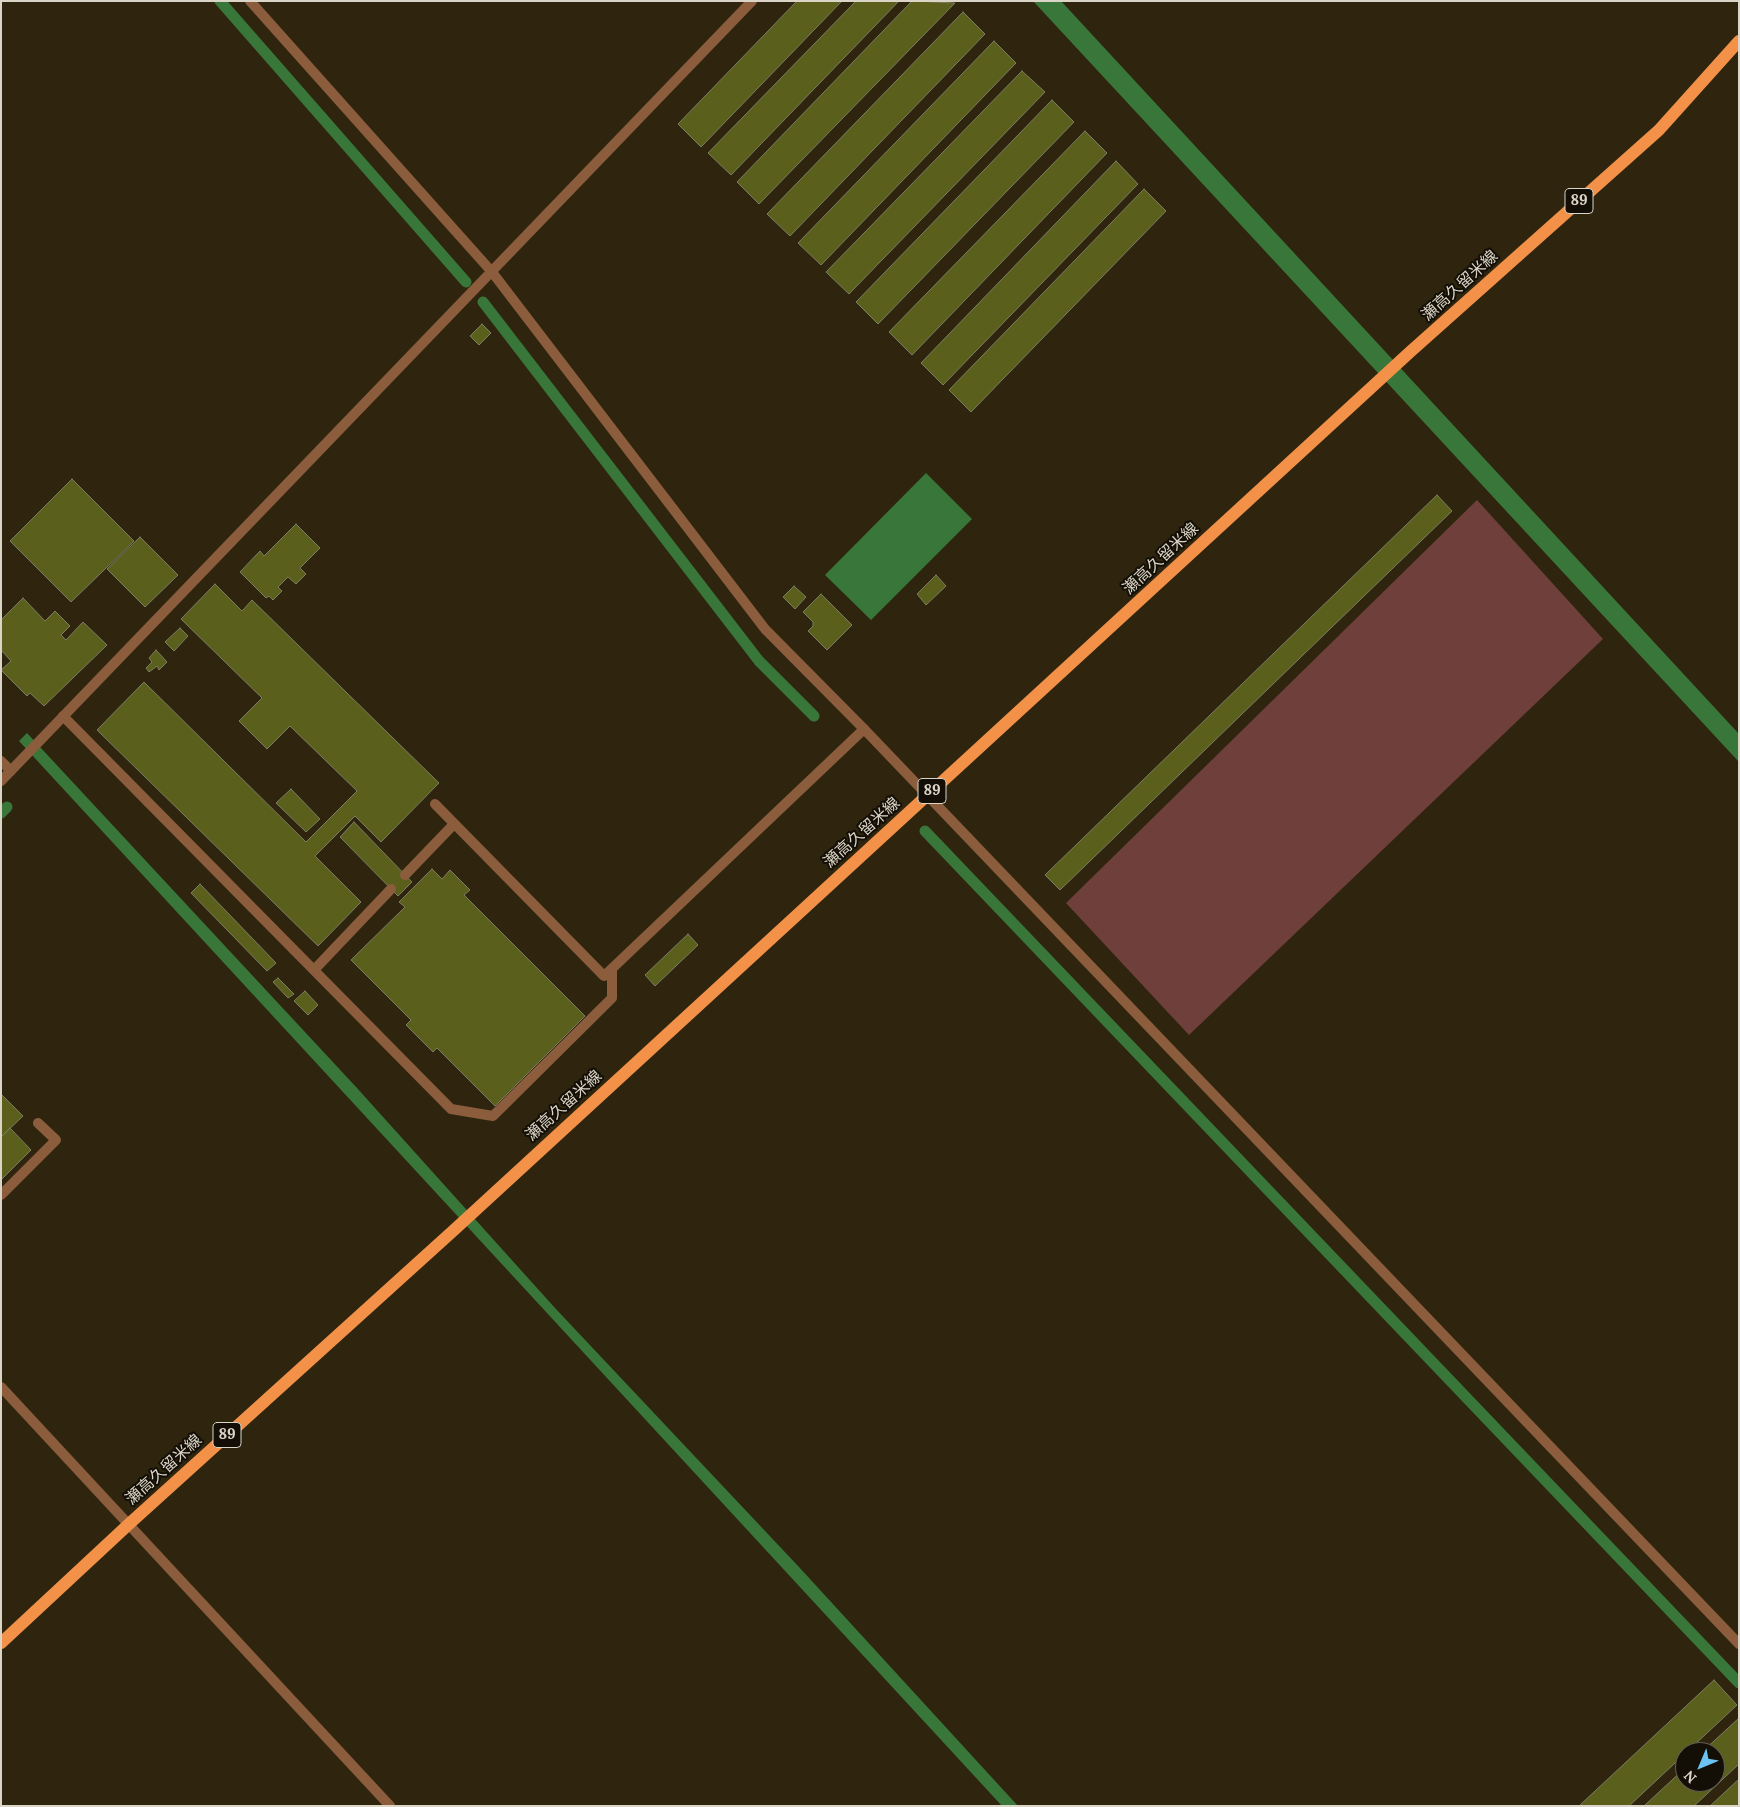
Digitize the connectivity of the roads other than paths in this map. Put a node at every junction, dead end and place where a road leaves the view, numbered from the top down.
1 (250, 1) edge
2 (752, 1) edge
3 (1739, 41) edge
4 (492, 272) junction
5 (64, 716) junction
6 (864, 729) junction
7 (1, 761) edge
8 (11, 771) junction
9 (1, 781) edge
10 (927, 795) junction
11 (435, 804) dead end
12 (454, 824) junction
13 (405, 875) dead end
14 (391, 889) dead end
15 (612, 969) junction
16 (314, 970) junction
17 (38, 1123) dead end
18 (1, 1195) edge
19 (1, 1387) edge
20 (129, 1524) junction
21 (1, 1643) edge
22 (1739, 1644) edge
23 (390, 1806) edge

1 - 4 street
2 - 4 street
3 - 10 main road, 瀬高久留米線 / 89
4 - 5 street
4 - 6 street
5 - 8 street
5 - 16 street
6 - 10 street
6 - 15 street
7 - 8 street
8 - 9 street
10 - 20 main road, 瀬高久留米線 / 89
10 - 22 street
11 - 12 street
12 - 13 street
12 - 15 street
14 - 16 street
15 - 16 street
17 - 18 street
19 - 20 street
20 - 21 main road, 瀬高久留米線 / 89
20 - 23 street

